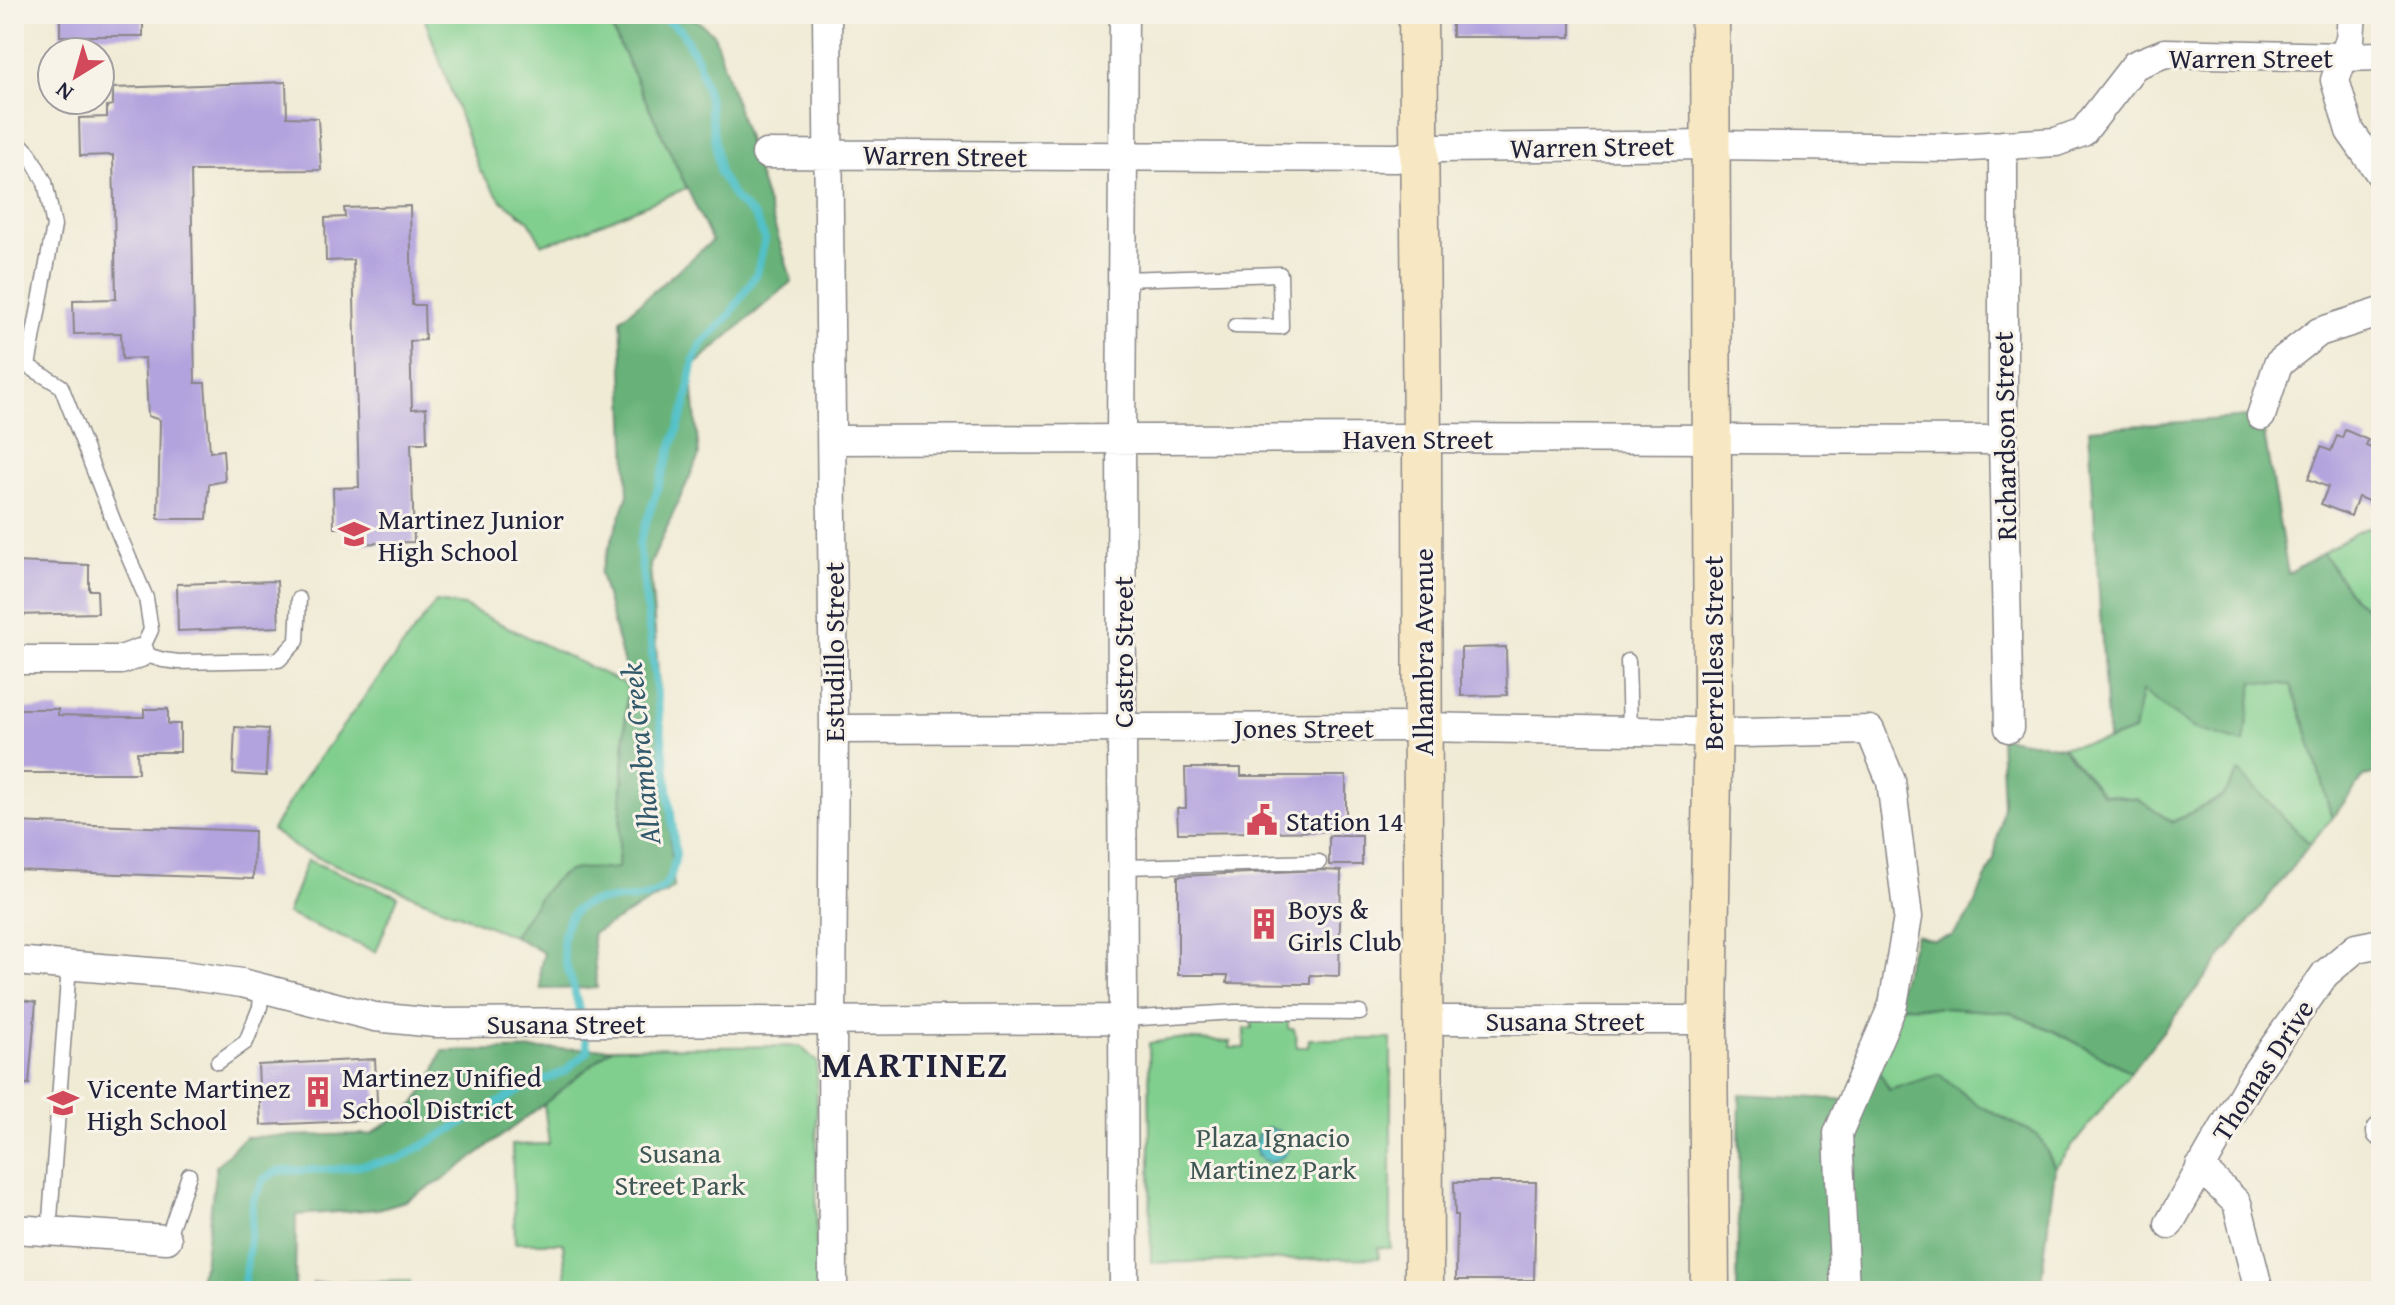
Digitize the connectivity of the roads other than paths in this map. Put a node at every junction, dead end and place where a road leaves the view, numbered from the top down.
1 (827, 14) edge
2 (1124, 14) edge
3 (1418, 14) edge
4 (1710, 14) edge
5 (2352, 14) edge
6 (2381, 56) edge
7 (2343, 57) junction
8 (14, 137) edge
9 (1712, 145) junction
10 (2003, 145) junction
11 (1419, 152) junction
12 (827, 153) junction
13 (766, 154) dead end
14 (1124, 157) junction
15 (2381, 175) edge
16 (1123, 279) junction
17 (2381, 312) edge
18 (1235, 326) dead end
19 (21, 367) edge
20 (2261, 416) dead end
21 (1121, 438) junction
22 (1422, 438) junction
23 (1712, 438) junction
24 (832, 440) junction
25 (2003, 440) junction
26 (299, 599) dead end
27 (140, 653) junction
28 (14, 660) edge
29 (1628, 661) dead end
30 (1421, 727) junction
31 (1122, 728) junction
32 (2009, 728) dead end
33 (834, 729) junction
34 (1630, 731) junction
35 (1713, 733) junction
36 (1319, 862) dead end
37 (1123, 867) junction
38 (2381, 943) edge
39 (14, 961) edge
40 (69, 966) junction
41 (262, 987) junction
42 (1360, 1013) dead end
43 (1124, 1019) junction
44 (1422, 1020) junction
45 (1708, 1020) junction
46 (832, 1021) junction
47 (218, 1062) dead end
48 (2200, 1167) junction
49 (189, 1175) dead end
50 (2169, 1224) dead end
51 (14, 1229) edge
52 (49, 1232) junction
53 (167, 1239) joint
54 (833, 1291) edge
55 (1124, 1291) edge
56 (1424, 1291) edge
57 (1710, 1291) edge
58 (1845, 1291) edge
59 (2259, 1291) edge

1 - 12 street, Estudillo Street
2 - 14 street, Castro Street
3 - 11 main road, Alhambra Avenue
4 - 9 main road, Berrellesa Street
5 - 7 street
6 - 7 street, Warren Street
7 - 10 street, Warren Street
7 - 15 street
8 - 19 lane
9 - 10 street, Warren Street
9 - 11 street, Warren Street
9 - 23 main road, Berrellesa Street
10 - 25 street, Richardson Street
11 - 14 street, Warren Street
11 - 22 main road, Alhambra Avenue
12 - 13 street, Warren Street
12 - 14 street, Warren Street
12 - 24 street, Estudillo Street
14 - 16 street, Castro Street
16 - 18 lane
16 - 21 street, Castro Street
17 - 20 street
19 - 27 lane
21 - 22 street, Haven Street
21 - 24 street, Haven Street
21 - 31 street, Castro Street
22 - 23 street, Haven Street
22 - 30 main road, Alhambra Avenue
23 - 25 street, Haven Street
23 - 35 main road, Berrellesa Street
24 - 33 street, Estudillo Street
25 - 32 street, Richardson Street
26 - 27 lane
27 - 28 street
29 - 34 lane
30 - 31 street, Jones Street
30 - 34 street, Jones Street
30 - 44 main road, Alhambra Avenue
31 - 33 street, Jones Street
31 - 37 street, Castro Street
33 - 46 street, Estudillo Street
34 - 35 street, Jones Street
35 - 45 main road, Berrellesa Street
35 - 58 street, Jones Street
36 - 37 lane
37 - 43 street, Castro Street
38 - 48 street, Thomas Drive
39 - 40 street, Susana Street
40 - 41 street, Susana Street
40 - 52 lane
41 - 46 street, Susana Street
41 - 47 lane
42 - 43 lane
43 - 46 street, Susana Street
43 - 55 street, Castro Street
44 - 45 street, Susana Street
44 - 56 main road, Alhambra Avenue
45 - 57 main road, Berrellesa Street
46 - 54 street, Estudillo Street
48 - 50 street, Thomas Drive
48 - 59 street
49 - 53 lane
51 - 52 street
52 - 53 street

